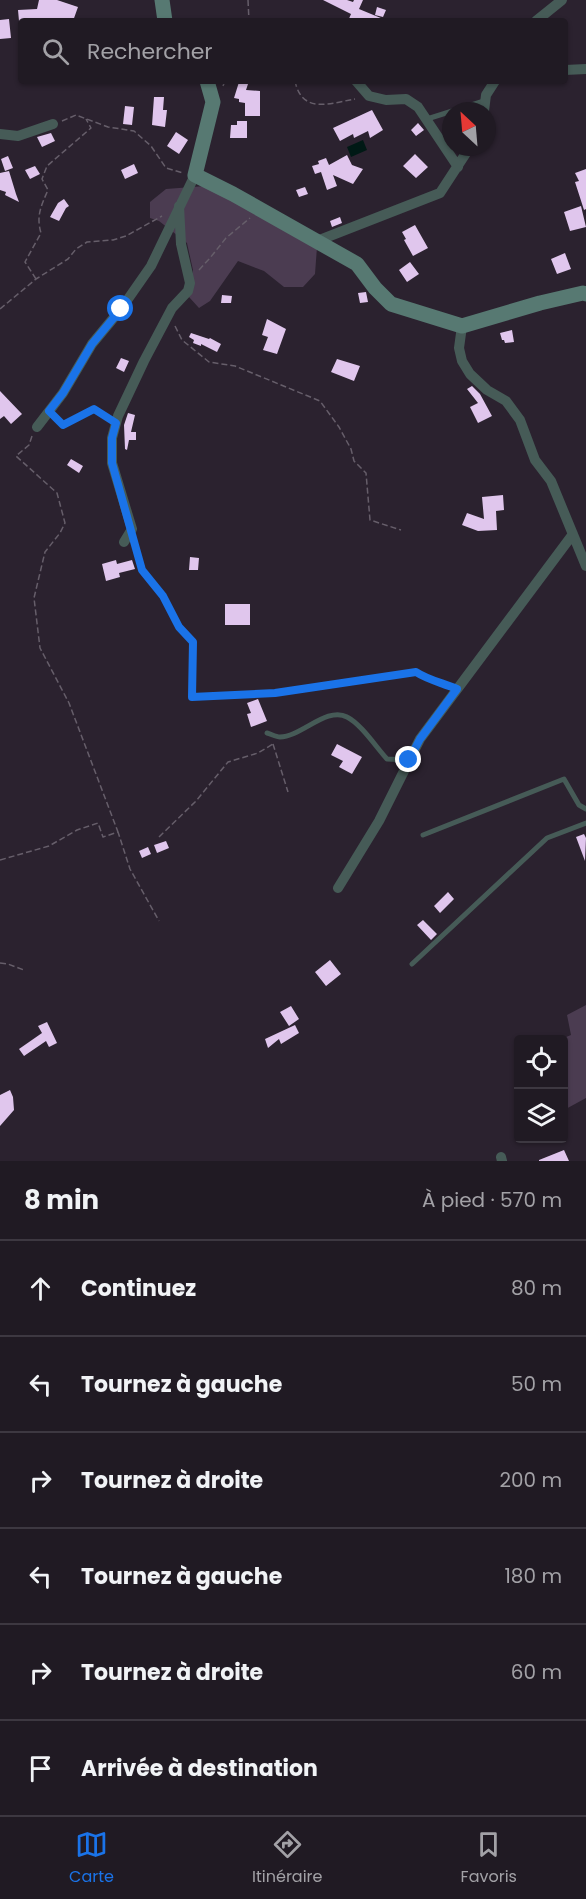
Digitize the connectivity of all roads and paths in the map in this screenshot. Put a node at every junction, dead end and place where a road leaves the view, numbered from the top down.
1 (162, 0) edge
2 (248, 0) edge
3 (562, 0) edge
4 (165, 18) edge
5 (249, 18) edge
6 (540, 18) edge
7 (586, 69) edge
8 (568, 70) edge
9 (208, 84) edge
10 (296, 84) edge
11 (359, 84) edge
12 (493, 84) edge
13 (369, 96) junction
14 (485, 102) edge
15 (442, 115) edge
16 (427, 118) junction
17 (86, 119) junction
18 (53, 124) joint
19 (0, 134) edge
20 (465, 156) edge
21 (458, 167) junction
22 (195, 176) junction
23 (179, 206) junction
24 (259, 208) junction
25 (317, 241) junction
26 (36, 279) junction
27 (189, 279) junction
28 (586, 294) edge
29 (172, 308) junction
30 (0, 309) edge
31 (462, 326) junction
32 (49, 411) junction
33 (116, 423) junction
34 (37, 427) joint
35 (132, 529) junction
36 (401, 530) dead end
37 (573, 534) junction
38 (124, 542) dead end
39 (586, 566) edge
40 (457, 689) junction
41 (267, 733) dead end
42 (409, 760) junction
43 (288, 792) dead end
44 (586, 809) edge
45 (586, 823) edge
46 (118, 832) junction
47 (423, 835) dead end
48 (159, 837) dead end
49 (0, 860) edge
50 (338, 888) dead end
51 (159, 921) dead end
52 (0, 963) edge
53 (412, 964) dead end
54 (24, 970) dead end

1 - 4 street
2 - 5 path
3 - 6 street
7 - 8 street
9 - 22 street
10 - 13 path
11 - 13 street
12 - 14 street
13 - 16 street
15 - 16 lane
16 - 21 street
17 - 18 path
17 - 22 path
17 - 26 path
18 - 19 street
20 - 21 street
21 - 25 street
22 - 23 street
22 - 24 street
23 - 26 path
23 - 27 street
23 - 32 street
24 - 25 street
24 - 27 path
25 - 31 street
26 - 30 path
27 - 29 street
28 - 31 street
29 - 33 street
29 - 36 path
31 - 37 street
32 - 33 path
32 - 34 street
33 - 35 street
34 - 46 path
35 - 38 street
35 - 40 path
37 - 39 street
37 - 40 street
40 - 42 street
41 - 42 lane
42 - 50 street
43 - 48 path
44 - 47 lane
45 - 53 lane
46 - 49 path
46 - 51 path
52 - 54 path

